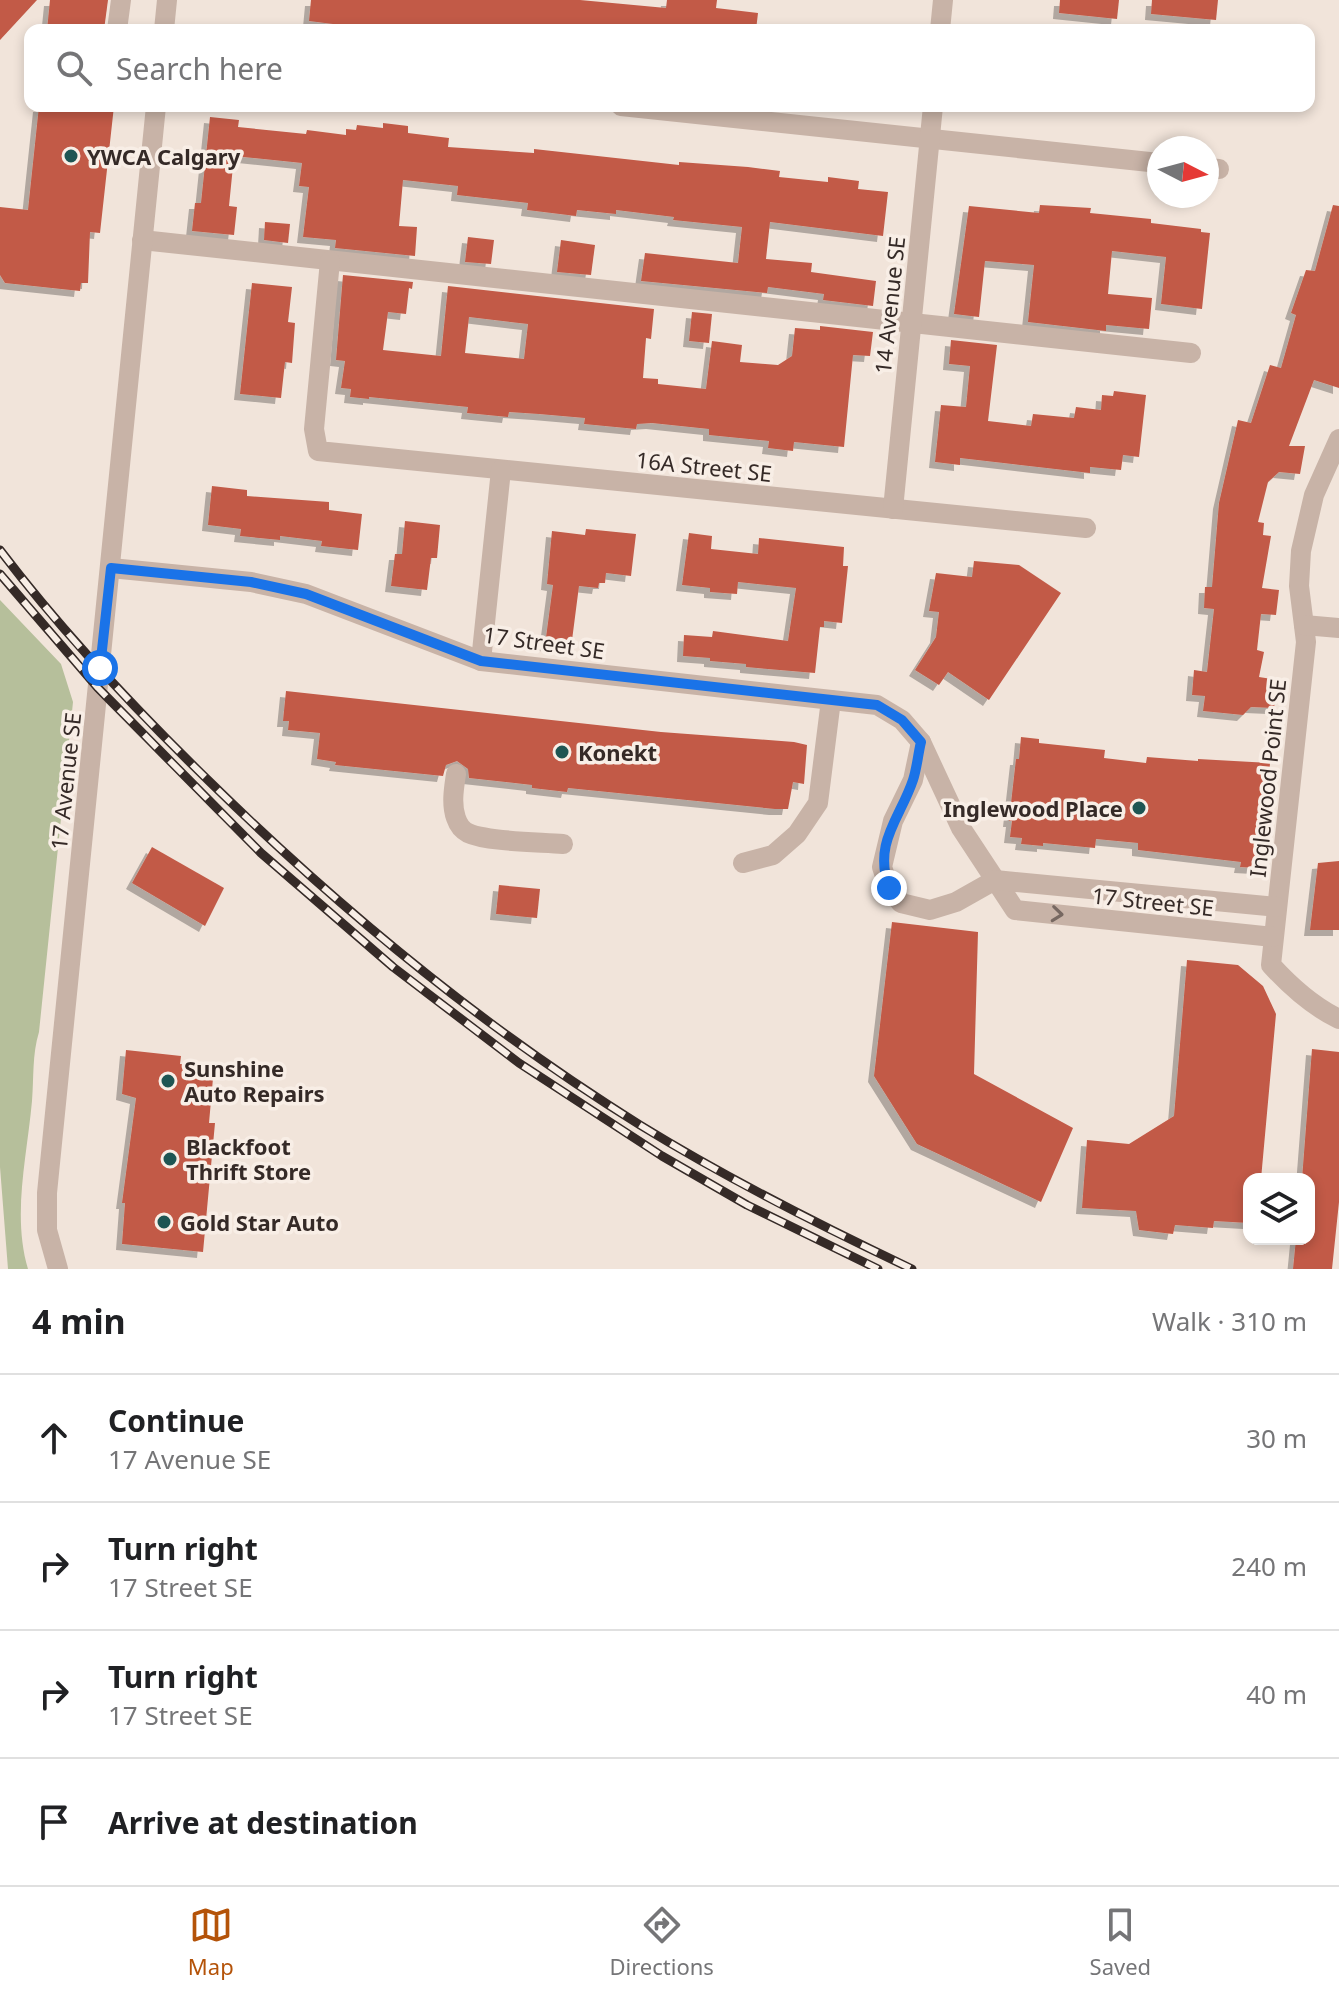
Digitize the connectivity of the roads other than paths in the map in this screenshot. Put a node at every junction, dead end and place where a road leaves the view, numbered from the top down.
1 (121, 0) edge
2 (167, 0) edge
3 (943, 0) edge
4 (118, 24) edge
5 (165, 24) edge
6 (941, 24) edge
7 (155, 112) edge
8 (679, 112) edge
9 (932, 112) edge
10 (929, 138) junction
11 (1147, 162) edge
12 (142, 240) junction
13 (330, 261) junction
14 (911, 324) junction
15 (1191, 353) dead end
16 (1339, 439) edge
17 (501, 470) junction
18 (893, 509) junction
19 (1086, 528) dead end
20 (111, 568) junction
21 (1304, 625) junction
22 (1339, 628) edge
23 (481, 661) junction
24 (831, 700) junction
25 (921, 742) junction
26 (456, 774) dead end
27 (563, 844) dead end
28 (743, 863) dead end
29 (995, 880) junction
30 (1277, 907) junction
31 (1273, 937) junction
32 (1339, 1019) edge
33 (58, 1269) edge

1 - 4 street
2 - 5 street
3 - 6 street
7 - 12 street, 17 Avenue SE
8 - 10 street
9 - 10 street, 14 Avenue SE
10 - 11 street
10 - 14 street, 14 Avenue SE
12 - 13 street
12 - 20 street, 17 Avenue SE
13 - 14 street
13 - 17 street, 16A Street SE
14 - 15 street
14 - 18 street, 14 Avenue SE
16 - 21 street, Inglewood Point SE
17 - 18 street, 16A Street SE
17 - 23 street
18 - 19 street, 16A Street SE
20 - 23 street, 17 Street SE
20 - 33 street, 17 Avenue SE
21 - 22 street
21 - 30 street, Inglewood Point SE
23 - 24 street, 17 Street SE
24 - 25 street, 17 Street SE
24 - 28 street
25 - 29 street, 17 Street SE
25 - 29 street
26 - 27 street
29 - 30 street, 17 Street SE
29 -> 31 street, 17 Street SE
30 - 31 street, Inglewood Point SE
31 - 32 street, Inglewood Point SE

